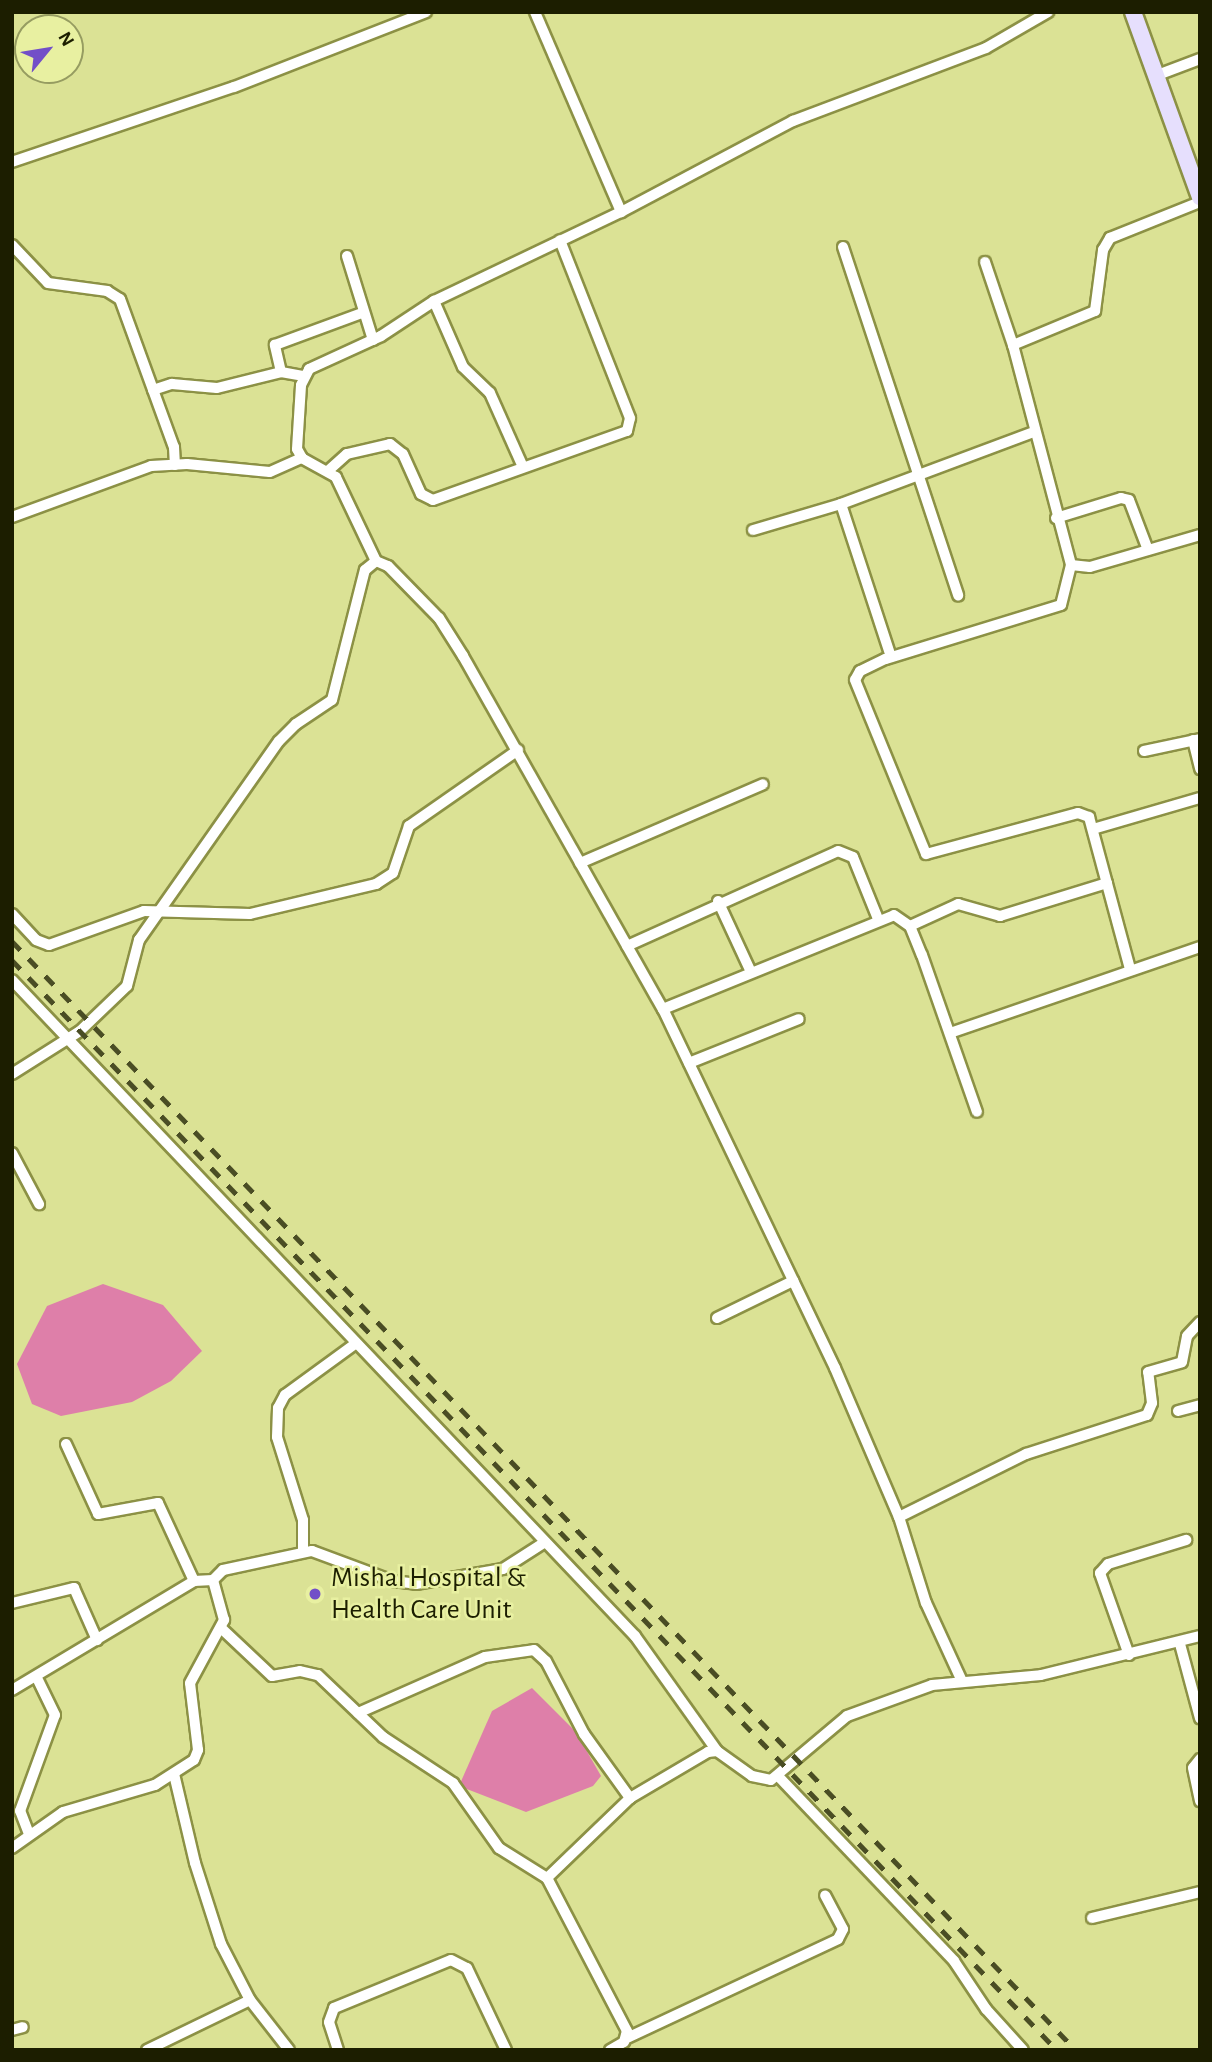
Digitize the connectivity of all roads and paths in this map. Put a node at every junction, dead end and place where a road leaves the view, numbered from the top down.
1 (426, 12) edge
2 (535, 12) edge
3 (1048, 12) edge
4 (1133, 12) edge
5 (1200, 59) edge
6 (1155, 76) junction
7 (12, 162) edge
8 (1200, 199) edge
9 (621, 212) junction
10 (560, 240) junction
11 (12, 245) edge
12 (844, 247) dead end
13 (347, 256) dead end
14 (985, 262) dead end
15 (434, 301) junction
16 (362, 313) junction
17 (373, 340) junction
18 (1013, 345) junction
19 (281, 372) junction
20 (303, 376) junction
21 (153, 390) junction
22 (1034, 432) junction
23 (302, 458) junction
24 (175, 465) junction
25 (523, 467) junction
26 (328, 470) junction
27 (919, 476) junction
28 (841, 504) junction
29 (12, 517) edge
30 (1056, 518) junction
31 (753, 530) dead end
32 (1200, 535) edge
33 (1148, 550) junction
34 (376, 561) junction
35 (1071, 565) junction
36 (958, 595) dead end
37 (891, 657) junction
38 (1197, 739) edge
39 (518, 750) junction
40 (1144, 751) dead end
41 (1200, 769) edge
42 (763, 784) dead end
43 (1200, 799) edge
44 (1093, 829) junction
45 (580, 863) junction
46 (1107, 883) junction
47 (718, 901) junction
48 (160, 911) junction
49 (12, 914) edge
50 (878, 919) junction
51 (910, 926) junction
52 (627, 946) junction
53 (1200, 947) edge
54 (1130, 969) junction
55 (751, 972) junction
56 (12, 980) edge
57 (663, 1009) junction
58 (799, 1018) dead end
59 (950, 1032) junction
60 (68, 1036) junction
61 (689, 1063) junction
62 (12, 1074) edge
63 (977, 1112) dead end
64 (12, 1153) edge
65 (39, 1204) dead end
66 (793, 1281) junction
67 (718, 1318) dead end
68 (1200, 1322) edge
69 (355, 1345) junction
70 (1200, 1405) edge
71 (1178, 1411) dead end
72 (66, 1444) dead end
73 (899, 1517) junction
74 (1186, 1540) dead end
75 (545, 1542) junction
76 (303, 1552) junction
77 (213, 1580) junction
78 (194, 1581) junction
79 (12, 1604) edge
80 (221, 1628) junction
81 (1200, 1636) edge
82 (97, 1640) junction
83 (1180, 1644) junction
84 (1129, 1655) junction
85 (37, 1678) junction
86 (961, 1679) junction
87 (12, 1690) edge
88 (358, 1713) junction
89 (1200, 1718) edge
90 (717, 1751) junction
91 (1200, 1759) edge
92 (174, 1774) junction
93 (778, 1776) junction
94 (630, 1798) junction
95 (1200, 1801) edge
96 (29, 1835) junction
97 (12, 1848) edge
98 (547, 1878) junction
99 (1200, 1892) edge
100 (825, 1895) dead end
101 (1092, 1918) dead end
102 (250, 2000) junction
103 (627, 2038) junction
104 (147, 2050) edge
105 (289, 2050) edge
106 (338, 2050) edge
107 (506, 2050) edge
108 (610, 2050) edge
109 (1023, 2050) edge

1 - 7 street
2 - 9 street
3 - 9 street
4 - 6 street
5 - 6 street
6 - 8 street
8 - 18 street
9 - 10 street
10 - 15 street
10 - 25 street
11 - 21 street
12 - 27 street
13 - 16 street
14 - 18 street
15 - 17 street
15 - 25 street
16 - 17 street
16 - 19 street
17 - 20 street
18 - 22 street
19 - 20 street
19 - 21 street
20 - 23 street
21 - 24 street
22 - 27 street
22 - 30 street
23 - 24 street
23 - 26 street
24 - 29 street
25 - 26 street
26 - 34 street
27 - 28 street
27 - 36 street
28 - 31 street
28 - 37 street
30 - 33 street
30 - 35 street
32 - 33 street
33 - 35 street
34 - 39 street
34 - 48 street
35 - 37 street
37 - 44 street
38 - 40 street
38 - 41 street
39 - 45 street
39 - 48 street
42 - 45 street
43 - 44 street
44 - 46 street
45 - 52 street
46 - 51 street
46 - 54 street
47 - 50 street
47 - 52 street
47 - 55 street
48 - 49 street
48 - 60 street
50 - 51 street
50 - 55 street
51 - 59 street
52 - 57 street
53 - 54 street
54 - 59 street
55 - 57 street
56 - 60 street
57 - 61 street
58 - 61 street
59 - 63 street
60 - 62 street
60 - 69 street
61 - 66 street
64 - 65 street
66 - 67 street
66 - 73 street
68 - 73 street
69 - 75 street
69 - 76 street
70 - 71 street
72 - 78 street
73 - 86 street
74 - 84 street
75 - 76 street
75 - 90 street
76 - 77 street
77 - 78 street
77 - 80 street
78 - 82 street
79 - 82 street
80 - 88 street
80 - 92 street
81 - 83 street
82 - 85 street
83 - 84 street
83 - 89 street
84 - 86 street
85 - 87 street
85 - 96 street
86 - 93 street
88 - 94 street
88 - 98 street
90 - 93 street
90 - 94 street
91 - 95 street
92 - 96 street
92 - 102 street
93 - 109 street
94 - 98 street
96 - 97 street
98 - 103 street
99 - 101 street
100 - 103 street
102 - 104 street
102 - 105 street
103 - 108 street
106 - 107 street

